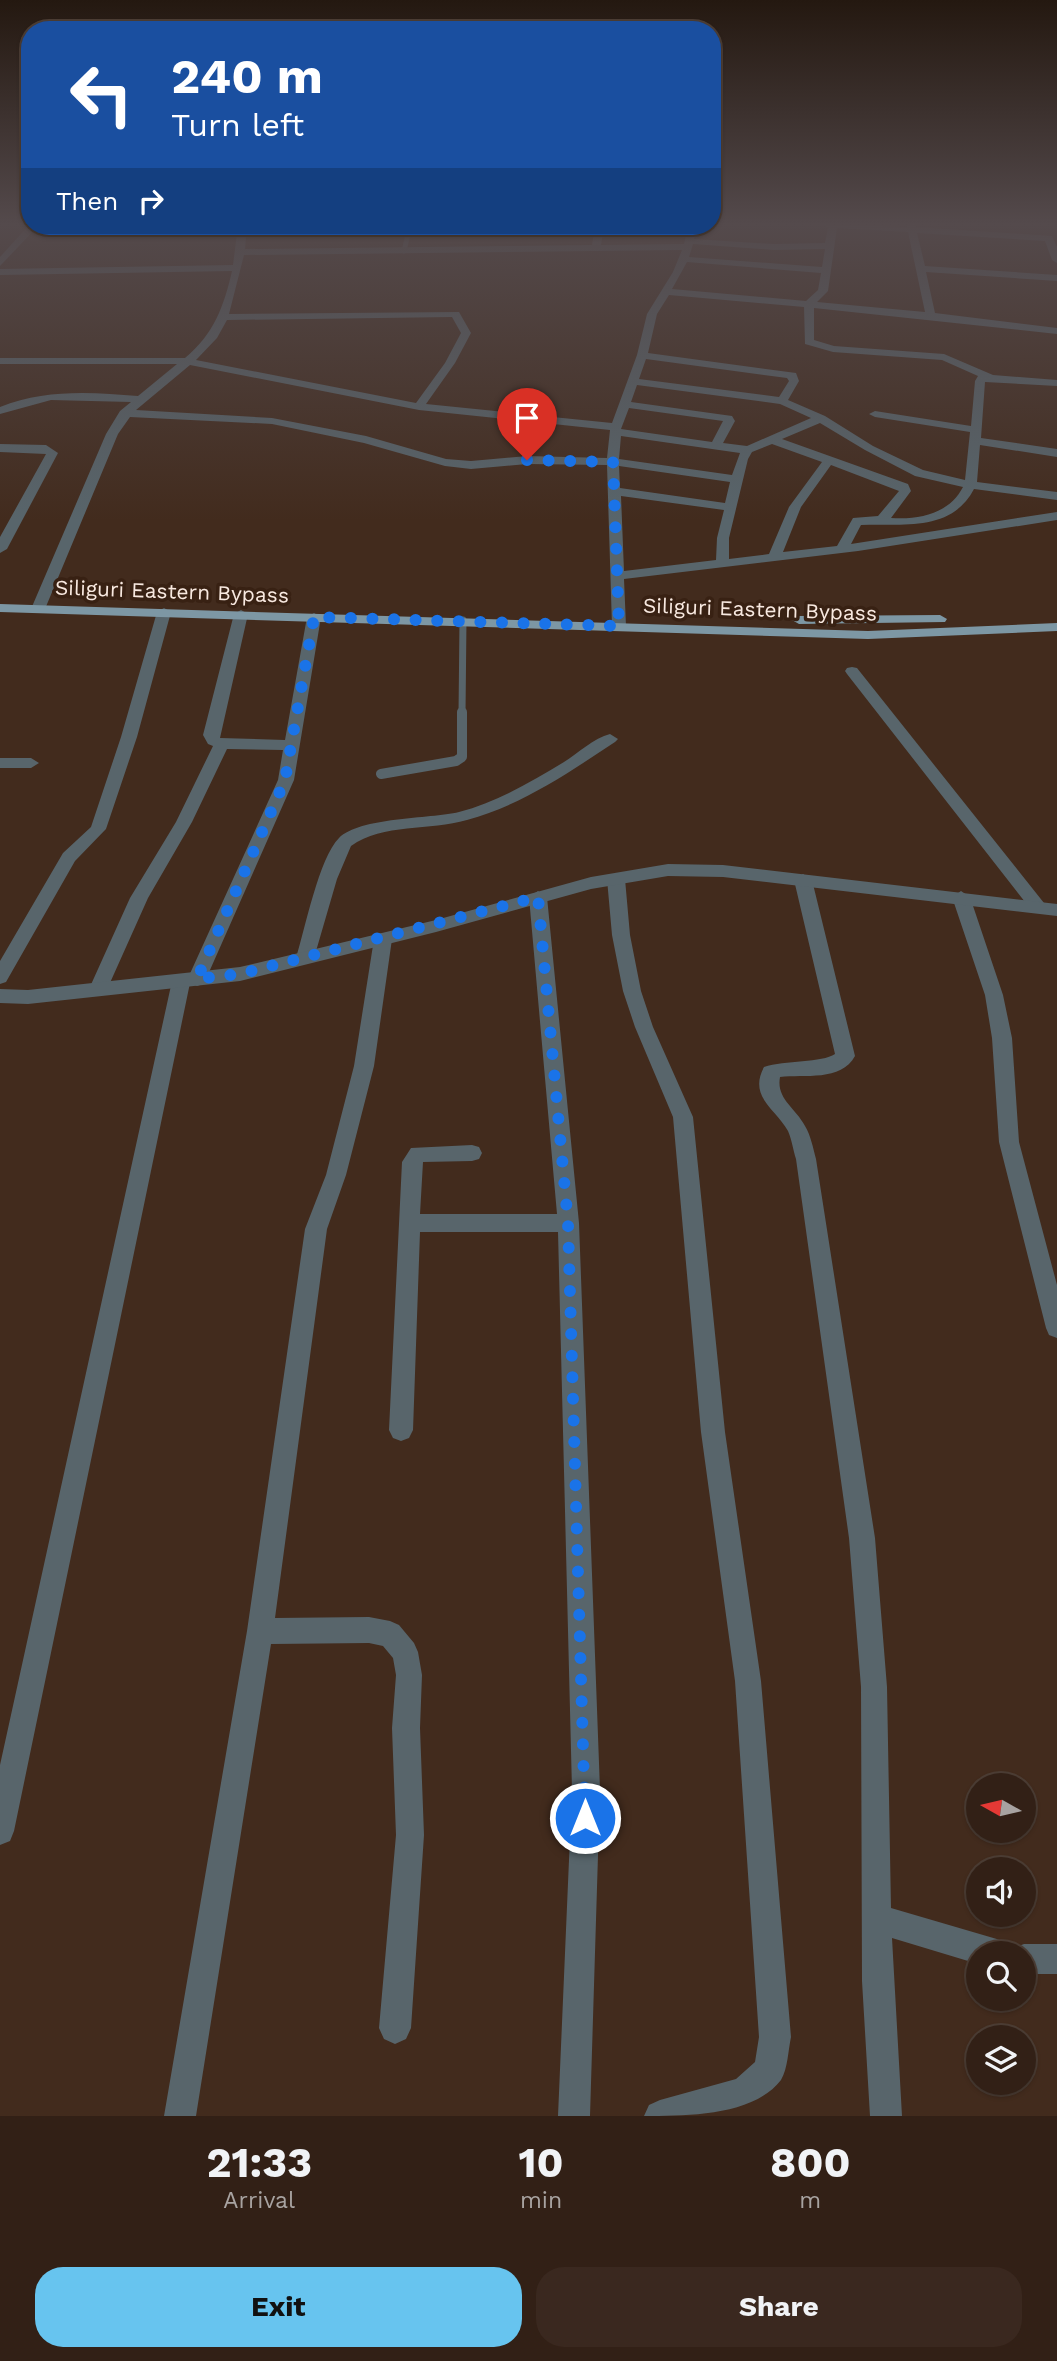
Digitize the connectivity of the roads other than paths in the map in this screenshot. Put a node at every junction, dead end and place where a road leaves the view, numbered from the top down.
1 (220, 323) edge
2 (460, 323) edge
3 (650, 323) edge
4 (809, 323) edge
5 (988, 323) edge
6 (1057, 331) edge
7 (644, 344) junction
8 (0, 361) edge
9 (186, 361) junction
10 (989, 377) junction
11 (164, 378) dead end
12 (632, 381) junction
13 (1057, 383) edge
14 (141, 396) junction
15 (782, 401) junction
16 (624, 404) junction
17 (419, 407) junction
18 (0, 411) edge
19 (124, 413) junction
20 (875, 414) dead end
21 (821, 418) junction
22 (615, 430) junction
23 (975, 435) junction
24 (772, 440) junction
25 (716, 446) junction
26 (0, 448) edge
27 (748, 450) junction
28 (1057, 453) edge
29 (829, 460) junction
30 (613, 462) junction
31 (737, 479) junction
32 (970, 485) junction
33 (614, 492) junction
34 (1057, 496) edge
35 (730, 508) junction
36 (0, 516) edge
37 (18, 516) junction
38 (1057, 516) edge
39 (881, 520) junction
40 (0, 549) edge
41 (842, 549) junction
42 (774, 558) junction
43 (722, 564) junction
44 (619, 576) junction
45 (0, 596) edge
46 (40, 603) junction
47 (0, 608) edge
48 (164, 612) junction
49 (241, 614) junction
50 (1057, 616) edge
51 (314, 617) junction
52 (463, 620) junction
53 (619, 620) junction
54 (770, 626) junction
55 (1057, 627) edge
56 (852, 671) dead end
57 (610, 739) dead end
58 (222, 744) junction
59 (293, 746) junction
60 (0, 763) edge
61 (31, 763) dead end
62 (381, 774) dead end
63 (616, 879) junction
64 (803, 880) junction
65 (538, 897) junction
66 (961, 897) junction
67 (1038, 907) junction
68 (1057, 910) edge
69 (383, 939) junction
70 (305, 958) junction
71 (0, 977) edge
72 (189, 980) junction
73 (98, 989) junction
74 (0, 996) edge
75 (472, 1153) dead end
76 (410, 1223) junction
77 (568, 1223) junction
78 (1057, 1328) edge
79 (401, 1430) dead end
80 (260, 1631) junction
81 (0, 1830) edge
82 (876, 1917) junction
83 (966, 1946) edge
84 (1036, 1959) edge
85 (1057, 1959) edge
86 (395, 2028) dead end
87 (180, 2116) edge
88 (575, 2116) edge
89 (660, 2116) edge
90 (886, 2116) edge

1 - 9 street
2 - 17 street
3 - 7 street
4 - 10 street
5 - 6 street
7 - 12 street
7 - 15 street
8 - 9 street
9 - 14 street
9 - 17 street
10 - 13 street
10 - 23 street
11 - 14 street
12 - 15 street
12 - 16 street
14 - 18 street
14 - 19 street
15 - 21 street
16 - 22 street
16 - 25 street
17 - 22 street
19 - 30 street
19 - 46 street
20 - 23 street
21 - 24 street
21 - 32 street
22 - 25 street
22 - 30 street
23 - 28 street
23 - 32 street
24 - 27 street
24 - 29 street
25 - 27 street
26 - 37 street
27 - 31 street
29 - 39 street
29 - 42 street
30 - 31 street
30 - 33 street
31 - 35 street
32 - 34 street
32 - 39 street
33 - 35 street
33 - 44 street
35 - 43 street
36 - 37 street
37 - 40 street
38 - 41 street
39 - 41 street
41 - 42 street
42 - 43 street
43 - 44 street
44 - 53 street
45 - 46 main road, Siliguri Eastern Bypass
46 - 47 main road, Siliguri Eastern Bypass
46 - 48 main road, Siliguri Eastern Bypass
46 - 53 main road, Siliguri Eastern Bypass
48 - 49 main road, Siliguri Eastern Bypass
48 - 71 street
49 - 51 main road, Siliguri Eastern Bypass
49 - 58 street
50 - 54 main road, Siliguri Eastern Bypass
51 - 52 main road, Siliguri Eastern Bypass
51 - 59 street
52 - 53 main road, Siliguri Eastern Bypass
52 - 62 lane
53 - 54 main road, Siliguri Eastern Bypass
54 - 55 main road, Siliguri Eastern Bypass
56 - 67 street
57 - 70 street
58 - 59 street
58 - 73 street
59 - 72 street
60 - 61 street
63 - 64 street
63 - 65 street
63 - 89 street
64 - 66 street
64 - 82 street
65 - 69 street
65 - 77 street
66 - 67 street
66 - 78 street
67 - 68 street
69 - 70 street
69 - 80 street
70 - 72 street
72 - 73 street
72 - 81 street
73 - 74 street
75 - 76 street
76 - 77 street
76 - 79 street
77 - 88 street
80 - 86 street
80 - 87 street
82 - 83 street
82 - 90 street
84 - 85 street

